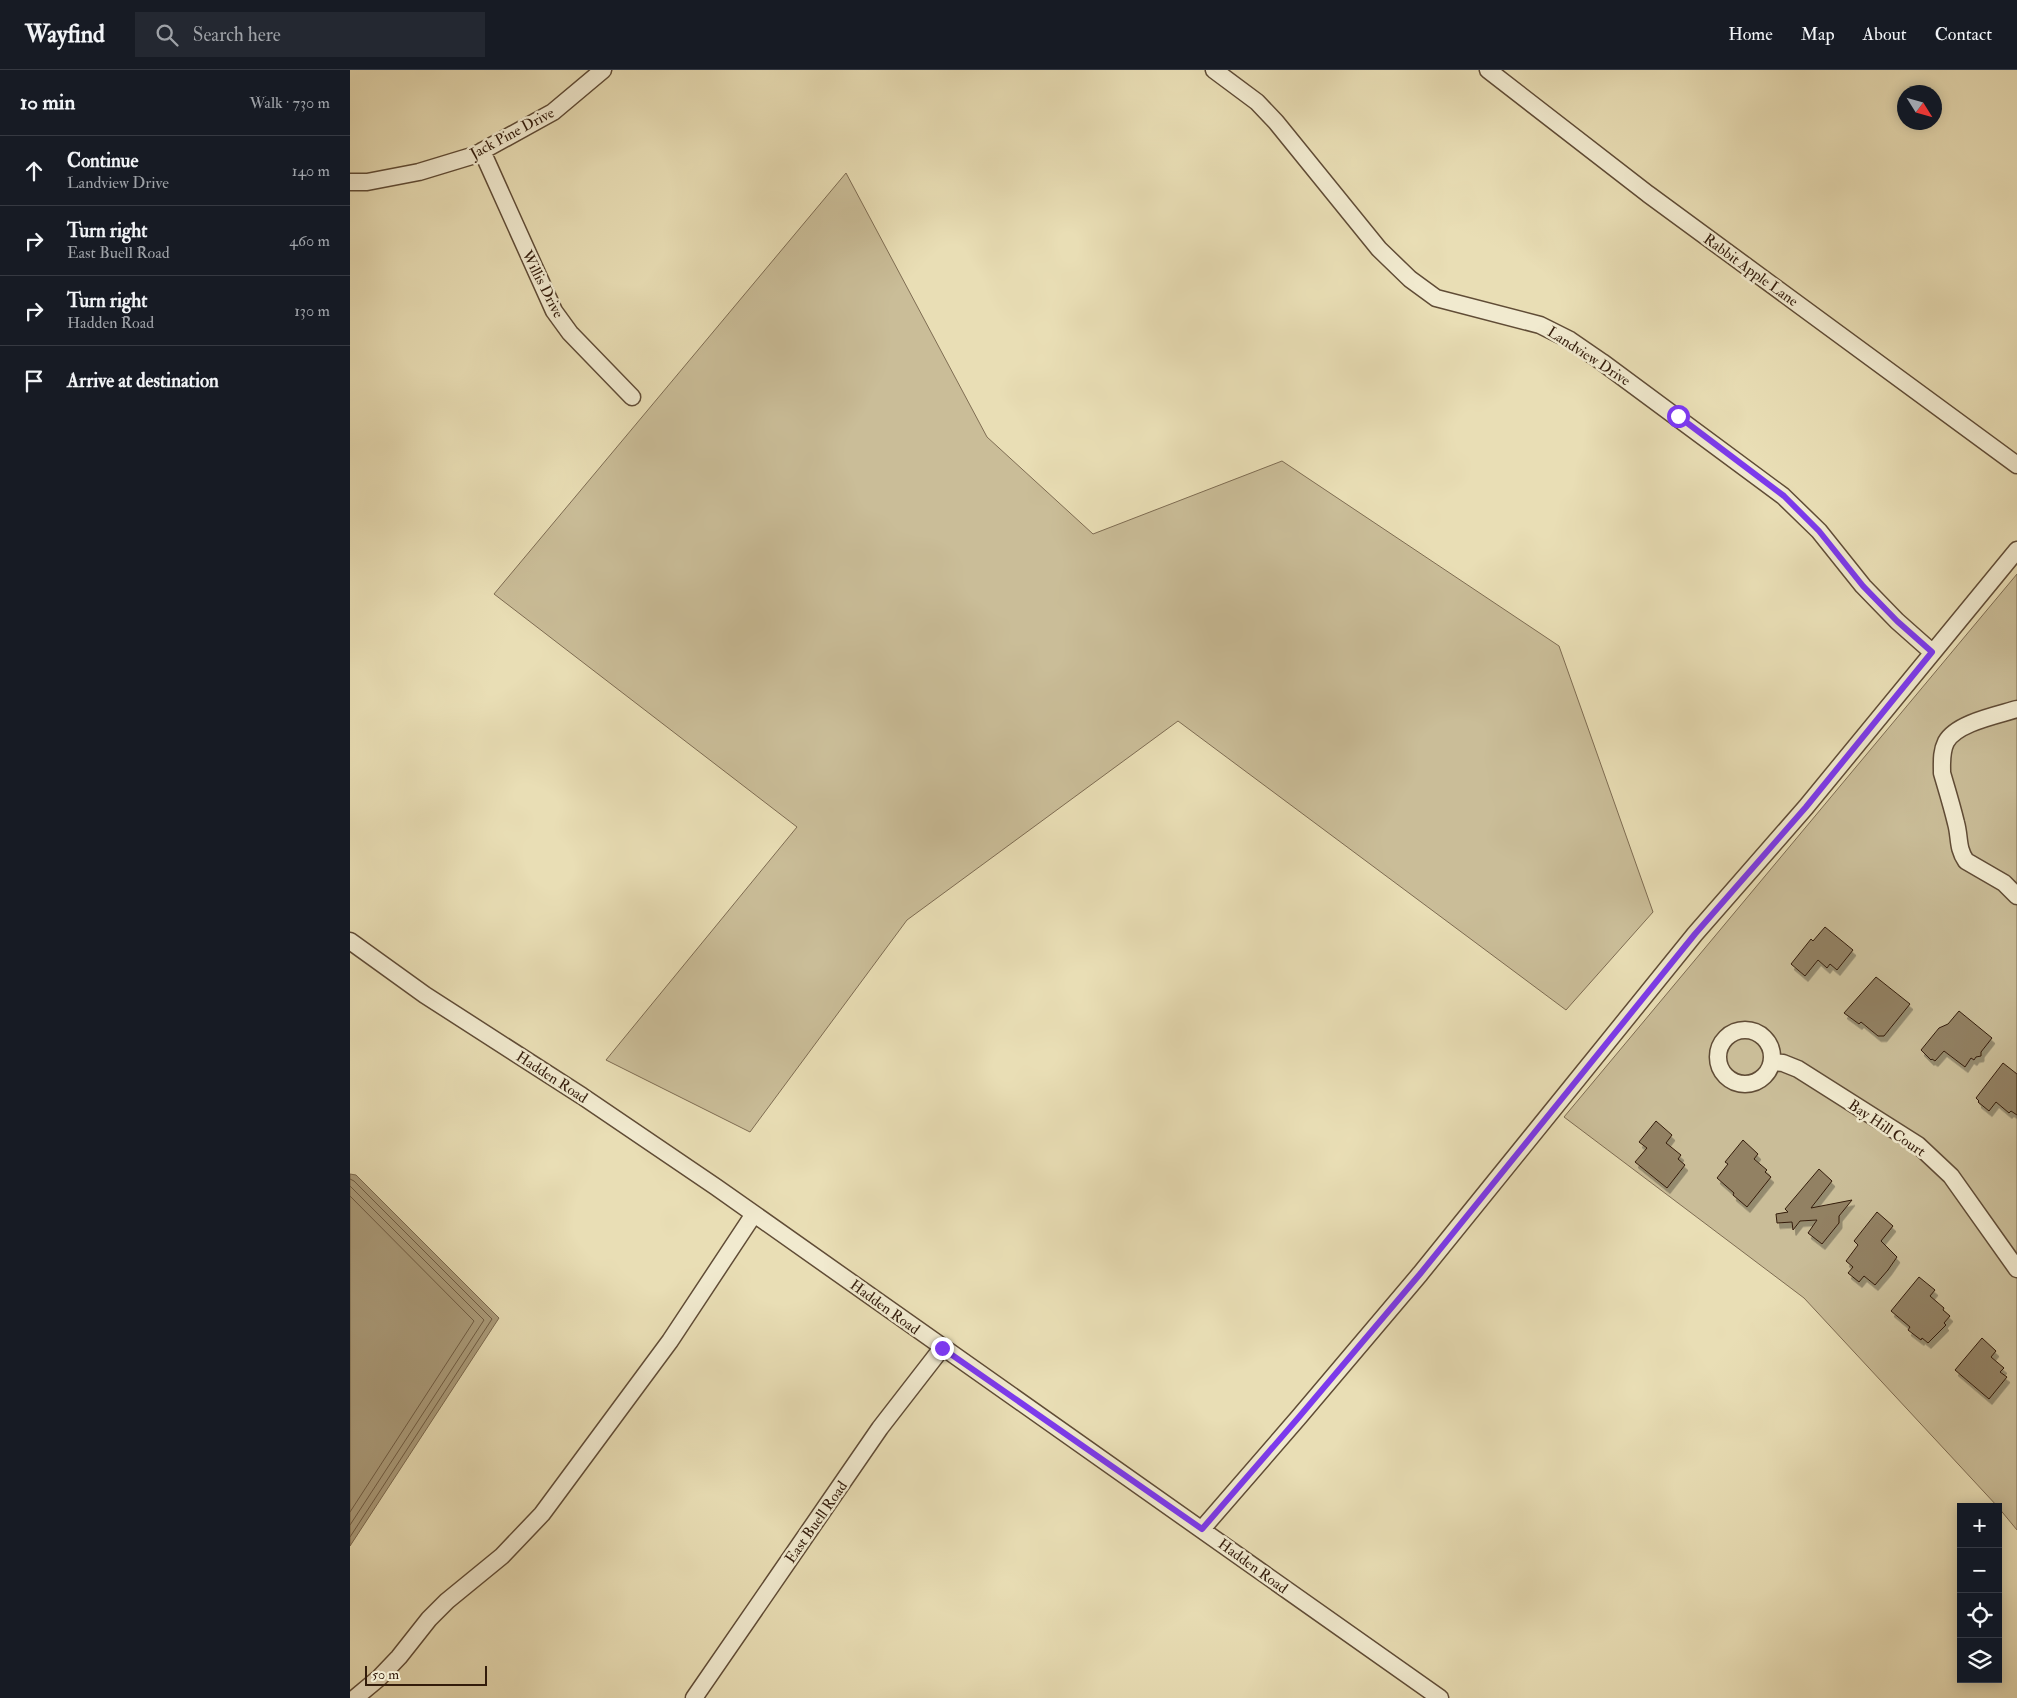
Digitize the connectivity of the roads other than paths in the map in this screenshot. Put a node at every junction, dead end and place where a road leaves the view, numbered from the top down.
1 (603, 70) edge
2 (1214, 70) edge
3 (1488, 70) edge
4 (482, 151) junction
5 (350, 182) edge
6 (632, 397) dead end
7 (2017, 465) edge
8 (2017, 550) edge
9 (1932, 652) junction
10 (2017, 709) edge
11 (2017, 896) edge
12 (350, 941) edge
13 (1773, 1062) dead end
14 (754, 1214) junction
15 (2017, 1269) edge
16 (942, 1348) junction
17 (1202, 1529) junction
18 (355, 1698) edge
19 (694, 1698) edge
20 (1440, 1698) edge

1 - 4 street, Jack Pine Drive
2 - 9 street, Landview Drive
3 - 7 street, Rabbit Apple Lane
4 - 5 street, Jack Pine Drive
4 - 6 street, Willis Drive
8 - 9 street
9 - 17 street
10 - 11 street
12 - 14 street, Hadden Road
13 - 15 street, Bay Hill Court
14 - 16 street, Hadden Road
14 - 18 street
16 - 17 street, Hadden Road
16 - 19 street, East Buell Road
17 - 20 street, Hadden Road

